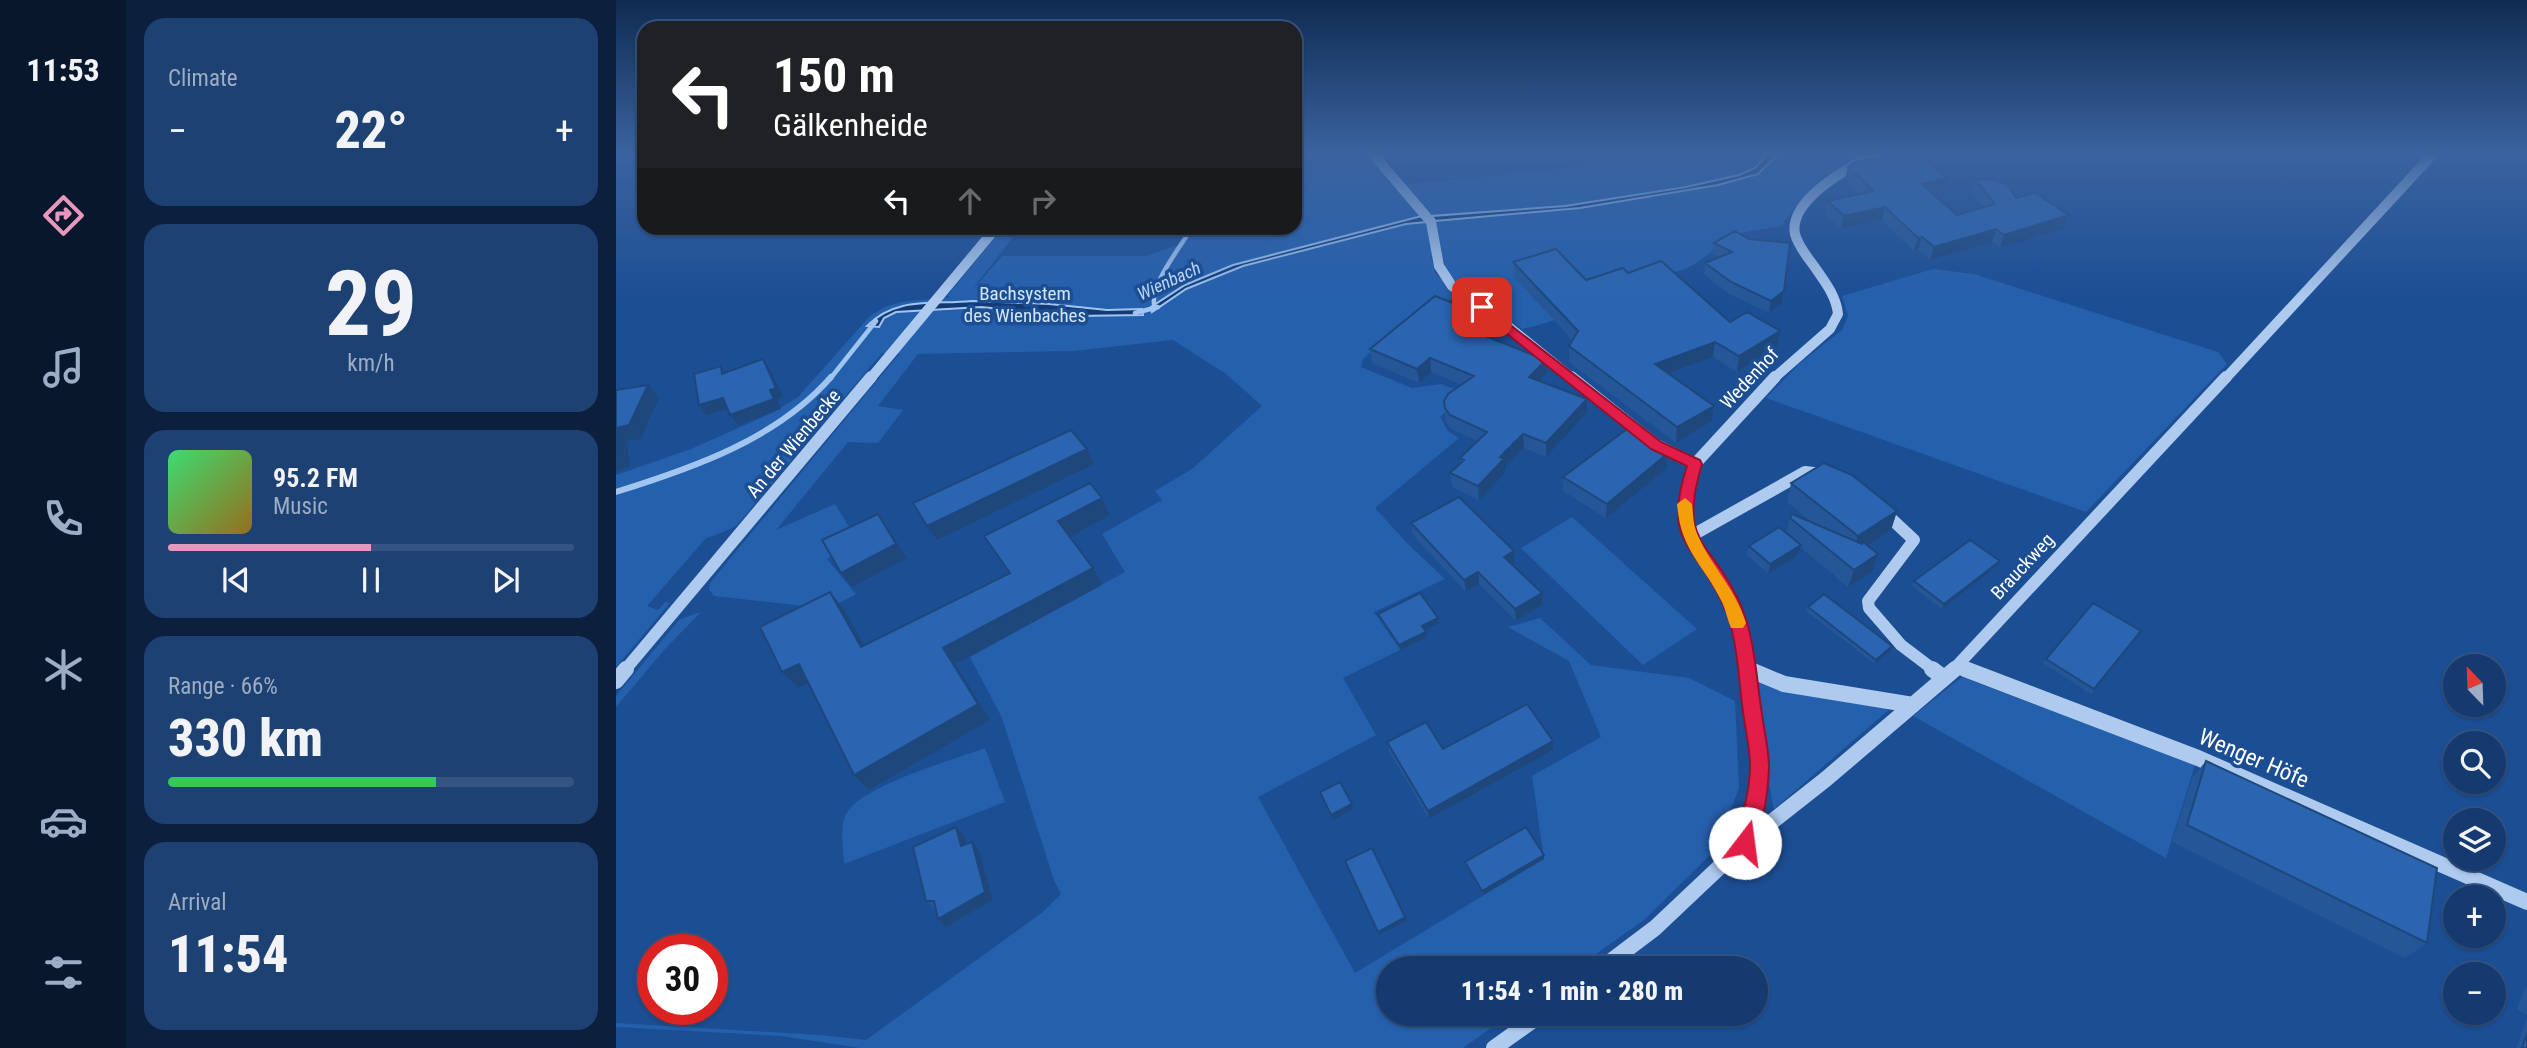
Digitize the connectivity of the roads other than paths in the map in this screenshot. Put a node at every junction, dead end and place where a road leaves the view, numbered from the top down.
1 (1414, 202) edge
2 (1810, 202) edge
3 (2389, 202) edge
4 (990, 235) edge
5 (1695, 464) junction
6 (1833, 479) edge
7 (1871, 499) edge
8 (1690, 536) junction
9 (1958, 666) junction
10 (1746, 668) junction
11 (1944, 678) junction
12 (616, 681) edge
13 (1913, 705) junction
14 (1745, 843) junction
15 (2527, 902) edge
16 (1617, 956) edge
17 (1525, 1026) edge
18 (1494, 1048) edge

1 - 5 street
2 - 5 street, Wedenhof
3 - 9 street, Brauckweg
4 - 12 street, An der Wienbecke
5 - 8 street, Wedenhof
6 - 8 street
7 - 11 street
8 - 10 street, Wedenhof
9 - 11 street, Brauckweg
9 - 15 street, Wenger Höfe
10 - 13 street
10 - 14 street, Wedenhof
11 - 13 street, Brauckweg
13 - 14 street, Brauckweg
14 - 16 street, Brauckweg
17 - 18 street

